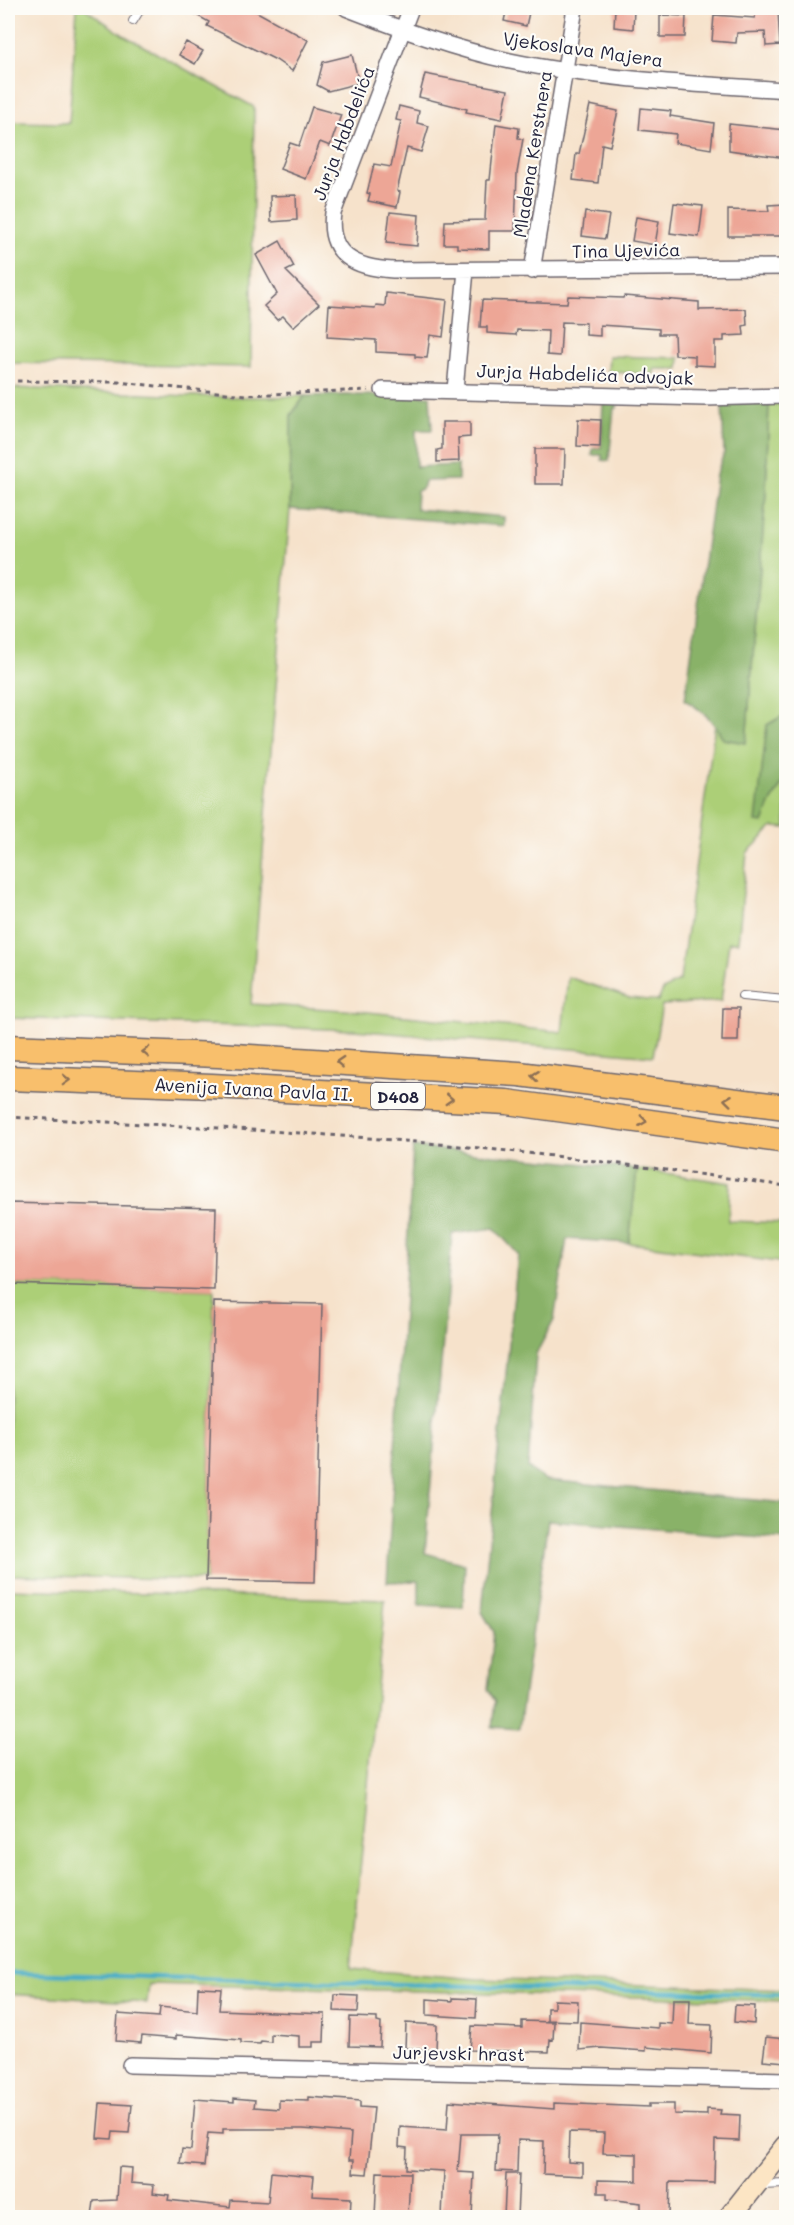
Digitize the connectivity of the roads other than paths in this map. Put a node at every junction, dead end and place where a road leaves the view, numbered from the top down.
1 (141, 8) edge
2 (346, 8) edge
3 (411, 8) edge
4 (575, 8) edge
5 (133, 21) dead end
6 (403, 30) junction
7 (566, 70) junction
8 (786, 90) edge
9 (786, 267) edge
10 (466, 270) junction
11 (532, 271) junction
12 (383, 390) road end
13 (454, 390) junction
14 (786, 396) edge
15 (742, 996) dead end
16 (786, 1000) edge
17 (8, 1047) edge
18 (8, 1078) edge
19 (786, 1107) edge
20 (786, 1141) edge
21 (130, 2065) dead end
22 (786, 2080) edge
23 (786, 2146) edge
24 (786, 2184) edge
25 (755, 2186) junction
26 (729, 2217) edge

1 - 5 lane
2 - 6 street, Vjekoslava Majera
3 - 6 street, Jurja Habdelića
4 - 7 street, Mladena Kerstnera
6 - 7 street, Vjekoslava Majera
6 - 10 street, Jurja Habdelića
7 - 8 street, Vjekoslava Majera
7 - 11 street, Mladena Kerstnera
9 - 11 street, Tina Ujevića
10 - 11 street, Tina Ujevića
10 - 13 street
12 - 13 street, Jurja Habdelića odvojak
13 - 14 street, Jurja Habdelića odvojak
15 - 16 lane
19 -> 17 main road, Avenija Ivana Pavla II. / D408
18 -> 20 main road, Avenija Ivana Pavla II. / D408
21 - 22 street, Jurjevski hrast
23 - 25 main road
24 - 25 lane
25 - 26 main road

